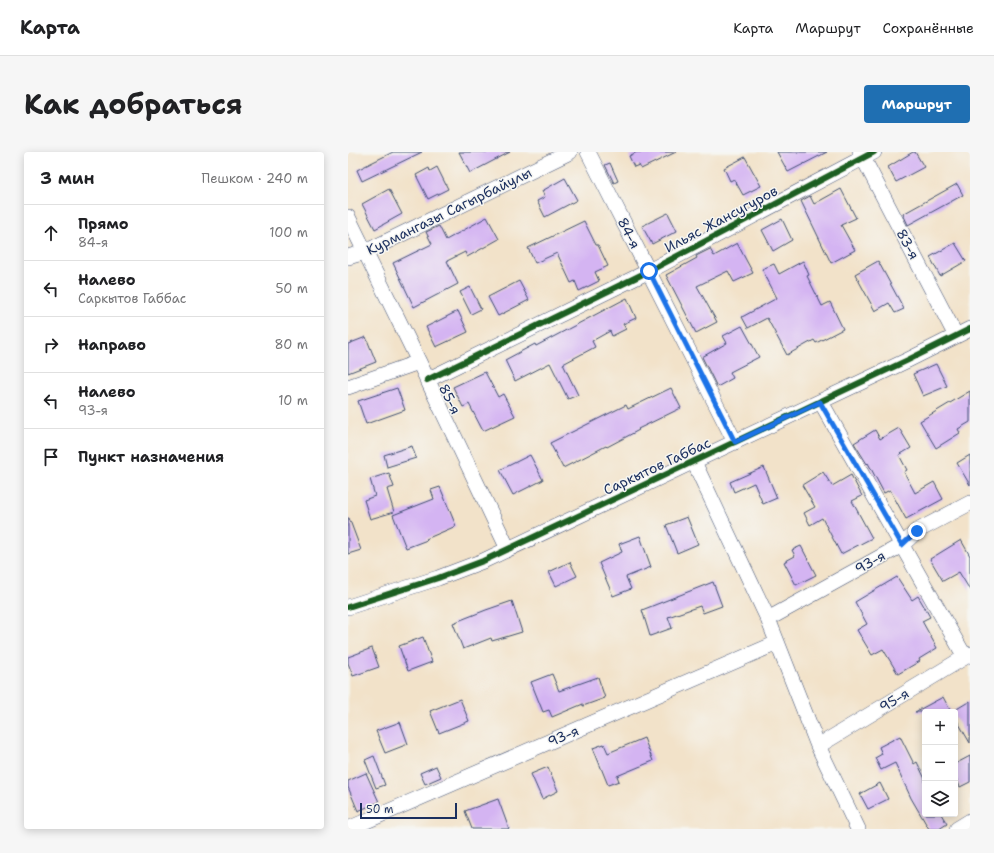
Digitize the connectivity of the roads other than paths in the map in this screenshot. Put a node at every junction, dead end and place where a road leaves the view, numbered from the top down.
1 (570, 152) edge
2 (588, 152) edge
3 (865, 154) edge
4 (348, 217) edge
5 (365, 252) junction
6 (348, 257) edge
7 (649, 271) junction
8 (970, 329) edge
9 (956, 336) junction
10 (419, 362) junction
11 (427, 380) junction
12 (348, 388) edge
13 (820, 402) junction
14 (735, 442) junction
15 (694, 462) junction
16 (970, 503) edge
17 (902, 545) junction
18 (508, 549) junction
19 (348, 606) edge
20 (768, 619) junction
21 (778, 643) junction
22 (967, 655) edge
23 (818, 746) junction
24 (970, 821) edge
25 (348, 829) edge
26 (858, 829) edge
27 (957, 829) edge

1 - 5 street, Курмангазы Сагырбайулы
2 - 7 street, 84-я
3 - 7 street, Ильяс Жансугуров
3 - 9 street, 83-я
4 - 5 street, 85-я
5 - 6 street, Курмангазы Сагырбайулы
5 - 10 street, 85-я
7 - 11 street, Ильяс Жансугуров
7 - 14 street, 84-я
8 - 9 street, Саркытов Габбас
9 - 13 street, Саркытов Габбас
10 - 11 street, 85-я
10 - 12 street
11 - 18 street, 85-я
13 - 14 street, Саркытов Габбас
13 - 17 street
14 - 15 street, Саркытов Габбас
15 - 18 street, Саркытов Габбас
15 - 20 street
16 - 17 street, 93-я
17 - 20 street, 93-я
17 - 22 street
18 - 19 street, Саркытов Габбас
20 - 21 street
21 - 23 street
21 - 25 street, 93-я
22 - 23 street, 95-я
23 - 26 street
24 - 27 street

